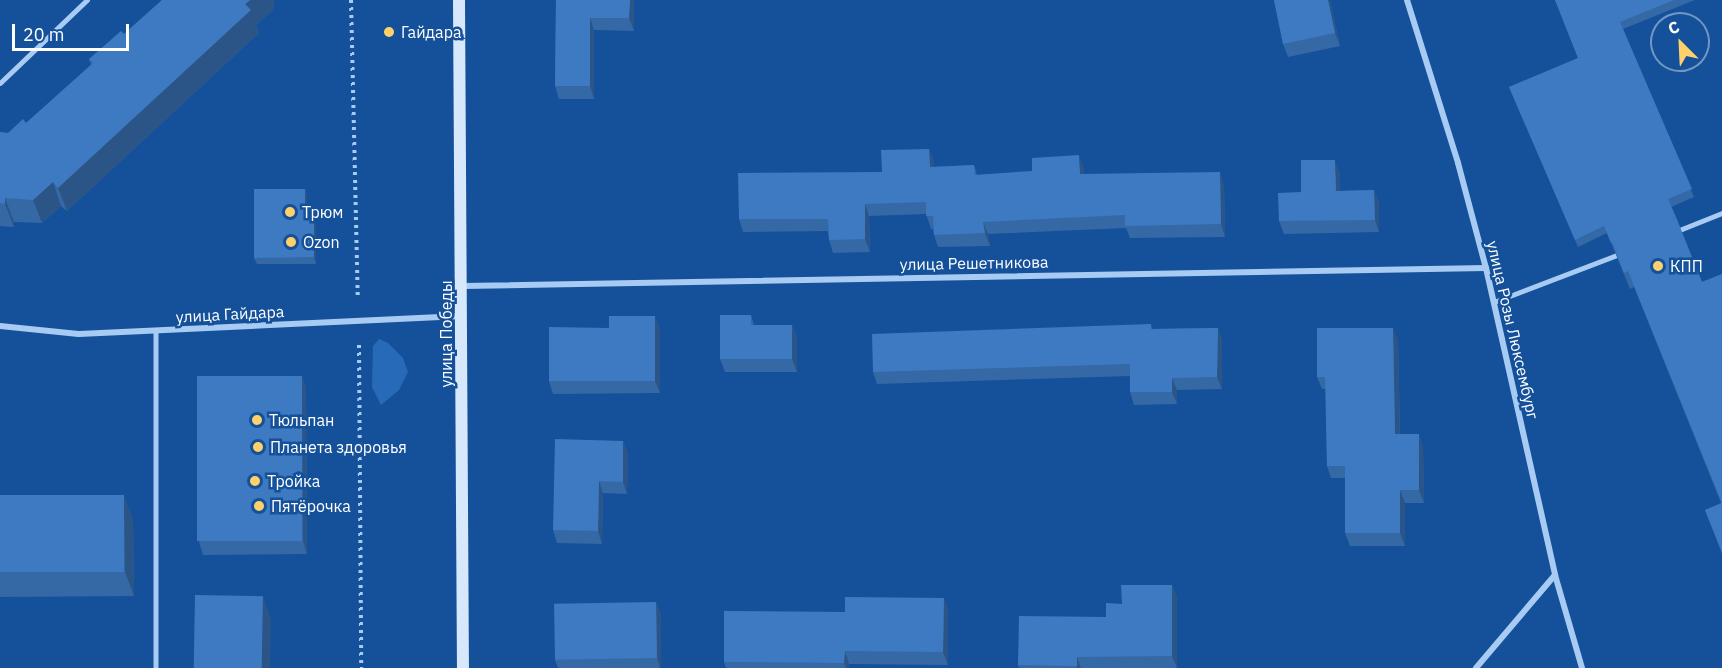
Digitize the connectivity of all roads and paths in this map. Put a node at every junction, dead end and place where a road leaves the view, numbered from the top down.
1 (87, 0) edge
2 (459, 0) edge
3 (1407, 0) edge
4 (0, 83) edge
5 (1722, 213) edge
6 (1669, 234) edge
7 (1627, 251) edge
8 (1486, 268) junction
9 (462, 285) junction
10 (1494, 302) junction
11 (462, 316) junction
12 (0, 326) edge
13 (156, 331) junction
14 (1555, 575) junction
15 (156, 668) edge
16 (464, 668) edge
17 (1476, 668) edge
18 (1582, 668) edge

1 - 4 lane
2 - 9 street, улица Победы
3 - 8 street, улица Розы Люксембург
5 - 6 lane
7 - 10 lane
8 - 9 street, улица Решетникова
8 - 10 street, улица Розы Люксембург
9 - 11 street, улица Победы
10 - 14 street, улица Розы Люксембург
11 - 13 street, улица Гайдара
11 - 16 street, улица Победы
12 - 13 street, улица Гайдара
13 - 15 lane
14 - 17 street
14 - 18 street, улица Розы Люксембург

